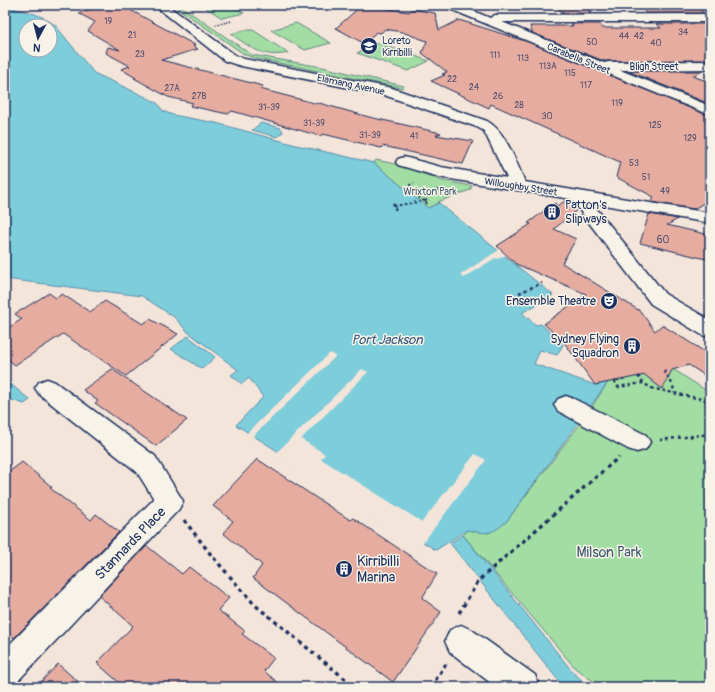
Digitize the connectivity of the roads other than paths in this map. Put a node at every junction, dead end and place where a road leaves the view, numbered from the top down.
1 (160, 5) edge
2 (449, 5) edge
3 (702, 5) edge
4 (710, 13) edge
5 (710, 18) edge
6 (484, 20) junction
7 (710, 65) edge
8 (598, 66) junction
9 (710, 111) edge
10 (404, 162) dead end
11 (520, 186) junction
12 (576, 195) junction
13 (710, 218) edge
14 (710, 330) edge
15 (48, 388) dead end
16 (566, 405) dead end
17 (637, 442) road end
18 (461, 641) road end
19 (5, 672) edge
20 (523, 687) edge

1 - 11 street, Elamang Avenue
2 - 6 street, Carabella Street
3 - 4 street
5 - 6 street
6 - 8 street, Carabella Street
7 - 8 street, Bligh Street
8 - 9 street, Carabella Street
10 - 11 street, Willoughby Street
11 - 12 street, Willoughby Street
12 - 13 street, Willoughby Street
12 - 14 street
15 - 19 street, Stannards Place
16 - 17 street
18 - 20 street

